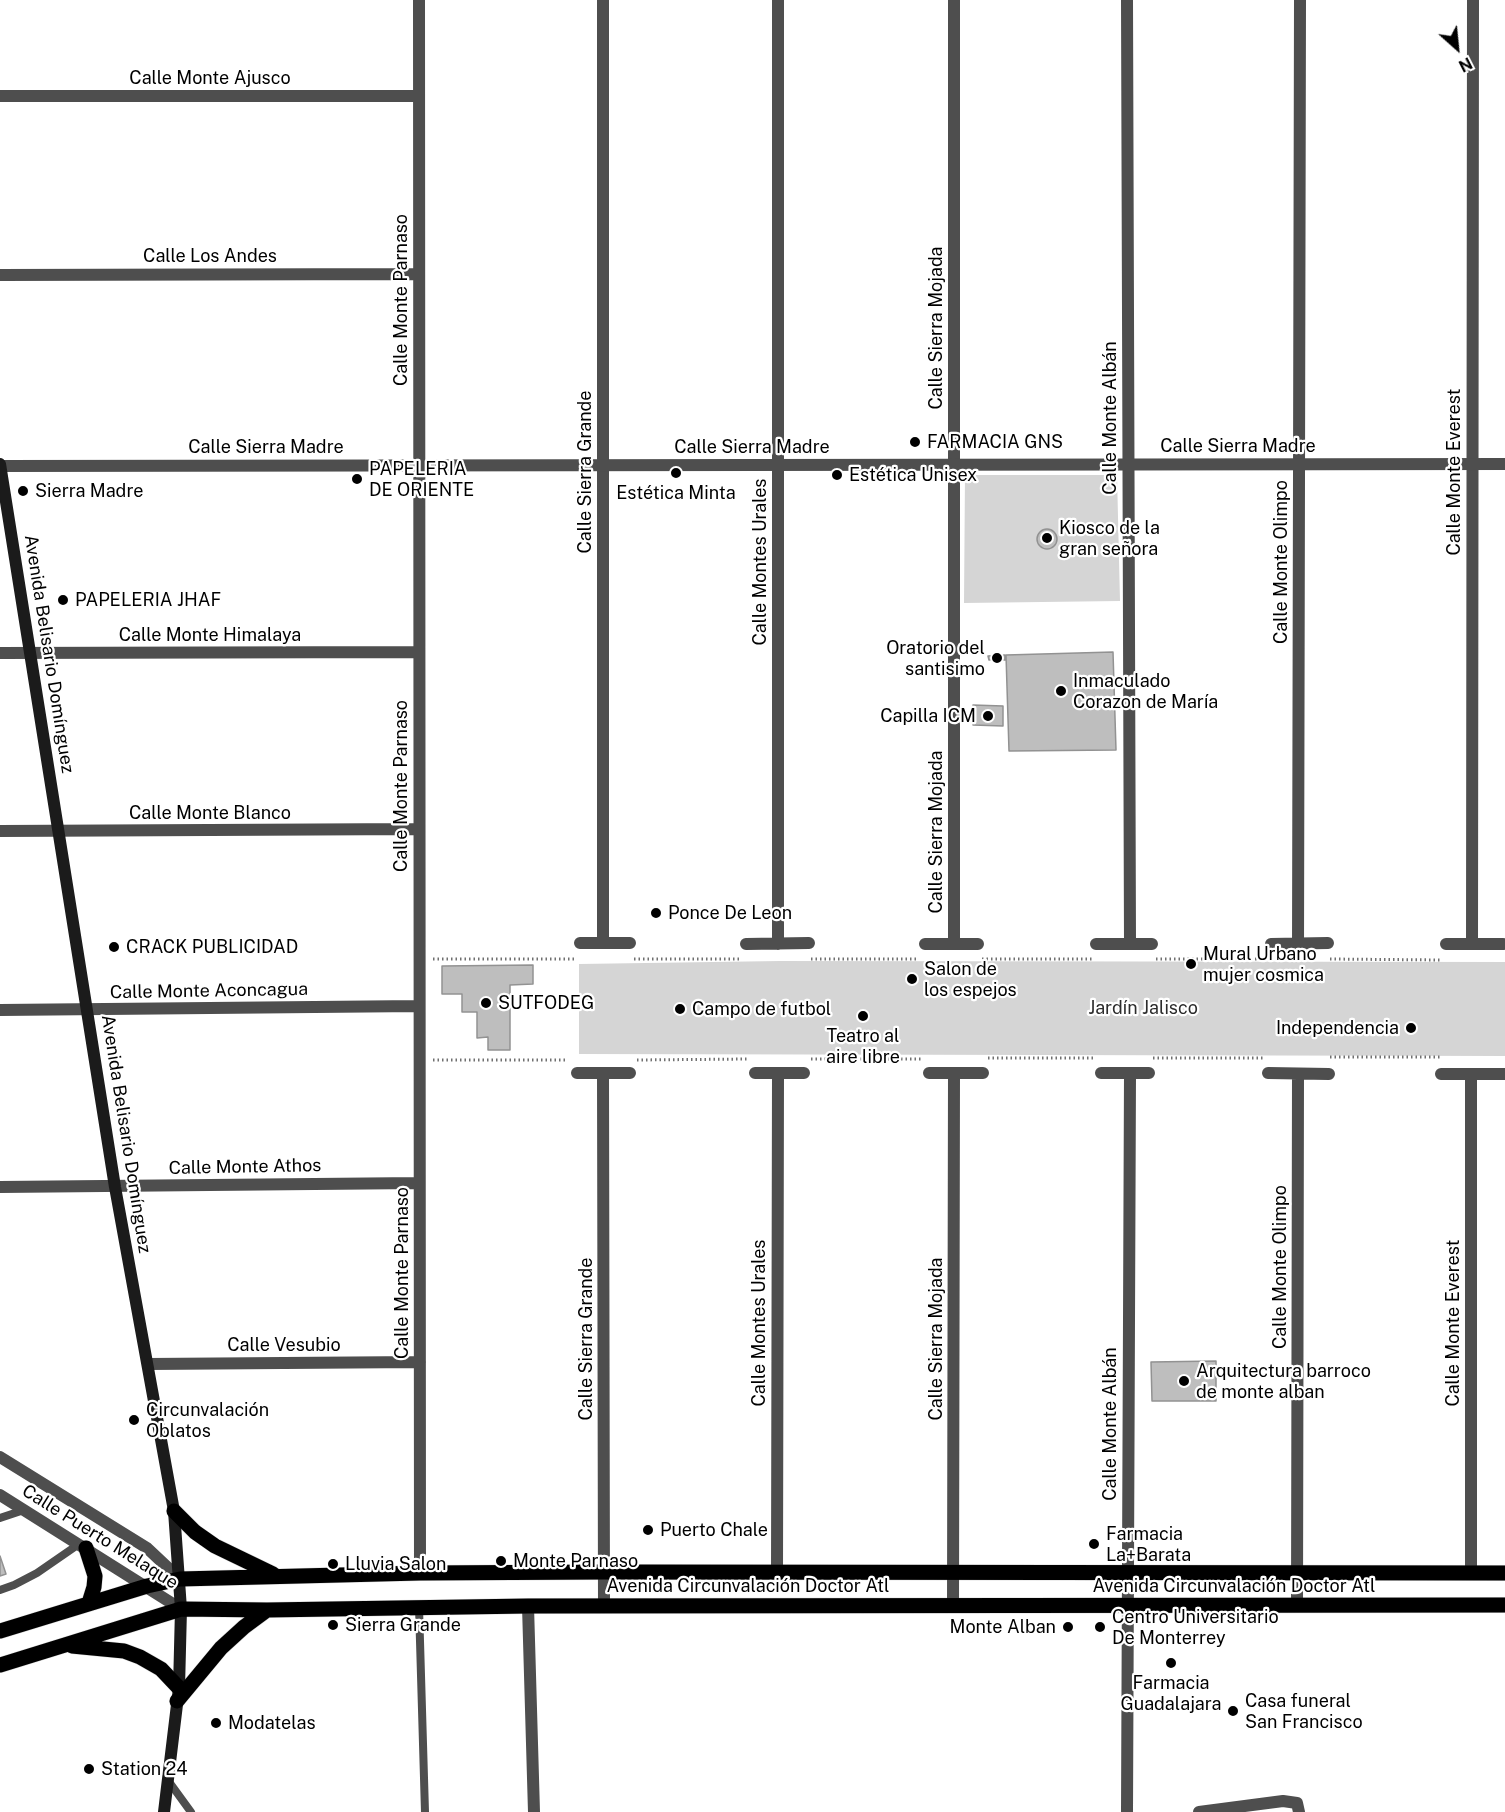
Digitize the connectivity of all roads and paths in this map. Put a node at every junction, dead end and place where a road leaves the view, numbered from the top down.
1 (419, 0) edge
2 (603, 0) edge
3 (778, 0) edge
4 (954, 0) edge
5 (1127, 0) edge
6 (1300, 0) edge
7 (1473, 0) edge
8 (0, 96) edge
9 (419, 96) junction
10 (419, 274) junction
11 (0, 275) edge
12 (954, 464) junction
13 (1128, 464) junction
14 (1299, 464) junction
15 (1472, 464) junction
16 (1505, 464) edge
17 (0, 465) edge
18 (419, 465) junction
19 (603, 465) junction
20 (778, 465) junction
21 (419, 652) junction
22 (0, 653) edge
23 (30, 653) junction
24 (419, 829) junction
25 (0, 831) edge
26 (59, 832) junction
27 (809, 943) dead end
28 (954, 943) junction
29 (1328, 943) dead end
30 (580, 944) dead end
31 (603, 944) junction
32 (630, 944) dead end
33 (746, 944) dead end
34 (778, 944) junction
35 (925, 944) dead end
36 (978, 944) dead end
37 (1096, 944) dead end
38 (1130, 944) junction
39 (1152, 944) dead end
40 (1271, 944) dead end
41 (1298, 944) junction
42 (1446, 944) dead end
43 (1472, 944) junction
44 (1503, 944) dead end
45 (419, 1006) junction
46 (0, 1010) edge
47 (87, 1010) junction
48 (578, 1073) dead end
49 (603, 1073) junction
50 (630, 1073) dead end
51 (755, 1073) dead end
52 (778, 1073) junction
53 (804, 1073) dead end
54 (929, 1073) dead end
55 (954, 1073) junction
56 (983, 1073) dead end
57 (1101, 1073) dead end
58 (1130, 1073) junction
59 (1149, 1073) dead end
60 (1268, 1073) dead end
61 (1298, 1074) junction
62 (1329, 1074) dead end
63 (1441, 1074) dead end
64 (1472, 1074) junction
65 (1505, 1074) edge
66 (419, 1183) junction
67 (0, 1187) edge
68 (115, 1187) junction
69 (420, 1362) junction
70 (148, 1364) junction
71 (0, 1457) edge
72 (0, 1495) edge
73 (24, 1510) junction
74 (174, 1511) junction
75 (0, 1518) edge
76 (82, 1546) junction
77 (604, 1572) junction
78 (777, 1572) junction
79 (954, 1572) junction
80 (420, 1573) junction
81 (1126, 1573) junction
82 (1297, 1573) junction
83 (1471, 1573) junction
84 (1505, 1573) edge
85 (279, 1576) junction
86 (180, 1579) junction
87 (147, 1586) junction
88 (0, 1590) edge
89 (89, 1604) junction
90 (953, 1605) junction
91 (1127, 1605) junction
92 (1297, 1605) junction
93 (1505, 1605) edge
94 (528, 1606) junction
95 (604, 1606) junction
96 (419, 1607) junction
97 (181, 1609) junction
98 (267, 1610) junction
99 (0, 1631) edge
100 (63, 1645) junction
101 (0, 1665) edge
102 (178, 1694) junction
103 (167, 1778) junction
104 (1298, 1808) edge
105 (164, 1812) edge
106 (191, 1812) edge
107 (425, 1812) edge
108 (534, 1812) edge
109 (1127, 1812) edge
110 (1199, 1812) edge

1 - 9 street, Calle Monte Parnaso
2 - 19 street, Calle Sierra Grande
3 - 20 street, Calle Montes Urales
4 - 12 street, Calle Sierra Mojada
5 - 13 street, Calle Monte Albán
6 - 14 street, Calle Monte Olimpo
7 - 15 street, Calle Monte Everest
8 - 9 street, Calle Monte Ajusco
9 - 10 street, Calle Monte Parnaso
10 - 11 street, Calle Los Andes
10 - 18 street, Calle Monte Parnaso
12 - 13 street, Calle Sierra Madre
12 - 20 street, Calle Sierra Madre
12 - 28 street, Calle Sierra Mojada
13 - 14 street, Calle Sierra Madre
13 - 38 street, Calle Monte Albán
14 - 15 street, Calle Sierra Madre
14 - 41 street, Calle Monte Olimpo
15 - 16 street, Calle Sierra Madre
15 - 43 street, Calle Monte Everest
17 - 18 street, Calle Sierra Madre
17 - 23 main road, Avenida Belisario Domínguez
18 - 19 street, Calle Sierra Madre
18 - 21 street, Calle Monte Parnaso
19 - 20 street, Calle Sierra Madre
19 - 31 street, Calle Sierra Grande
20 - 34 street, Calle Montes Urales
21 - 23 street, Calle Monte Himalaya
21 - 24 street, Calle Monte Parnaso
22 - 23 street, Calle Monte Himalaya
23 - 26 main road, Avenida Belisario Domínguez
24 - 26 street, Calle Monte Blanco
24 - 45 street, Calle Monte Parnaso
25 - 26 street, Calle Monte Blanco
26 - 47 main road, Avenida Belisario Domínguez
27 - 34 street
28 - 35 street
28 - 36 street
29 - 41 street
30 - 31 street
31 - 32 street
33 - 34 street
37 - 38 street
38 - 39 street
40 - 41 street
42 - 43 street
43 - 44 street
45 - 47 street, Calle Monte Aconcagua
45 - 66 street, Calle Monte Parnaso
46 - 47 street, Calle Monte Aconcagua
47 - 68 main road, Avenida Belisario Domínguez
48 - 49 street
49 - 50 street
49 - 77 street, Calle Sierra Grande
51 - 52 street
52 - 53 street
52 - 78 street, Calle Montes Urales
54 - 55 street
55 - 56 street
55 - 79 street, Calle Sierra Mojada
57 - 58 street
58 - 59 street
58 - 81 street, Calle Monte Albán
60 - 61 street
61 - 62 street
61 - 82 street, Calle Monte Olimpo
63 - 64 street
64 - 65 street
64 - 83 street, Calle Monte Everest
66 - 68 street, Calle Monte Athos
66 - 69 street, Calle Monte Parnaso
67 - 68 street, Calle Monte Athos
68 - 70 main road, Avenida Belisario Domínguez
69 - 70 street, Calle Vesubio
69 - 80 street, Calle Monte Parnaso
70 - 74 main road, Avenida Belisario Domínguez
71 - 86 street, Calle Puerto Melaque
72 - 73 street, Calle Puerto Melaque
73 - 75 lane
73 - 76 street, Calle Puerto Melaque
74 - 85 main road
74 - 86 main road, Avenida Belisario Domínguez
76 - 87 street, Calle Puerto Melaque
76 - 88 lane
76 - 89 main road
77 - 78 main road, Avenida Circunvalación Doctor Atl
77 - 80 main road, Avenida Circunvalación Doctor Atl
77 - 95 street, Calle Sierra Grande
78 - 79 main road, Avenida Circunvalación Doctor Atl
79 - 81 main road, Avenida Circunvalación Doctor Atl
79 - 90 street, Calle Sierra Mojada
80 - 85 main road, Avenida Circunvalación Doctor Atl
81 - 82 main road, Avenida Circunvalación Doctor Atl
81 - 91 street, Calle Monte Albán
82 - 83 main road, Avenida Circunvalación Doctor Atl
82 - 92 street, Calle Monte Olimpo
83 - 84 main road, Avenida Circunvalación Doctor Atl
85 - 86 main road, Avenida Circunvalación Doctor Atl
86 - 87 main road, Avenida Circunvalación Doctor Atl
86 - 97 main road, Avenida Belisario Domínguez
87 - 89 main road, Avenida Circunvalación Doctor Atl
87 - 97 street, Calle Puerto Melaque
89 - 99 main road, Avenida Circunvalación Doctor Atl
90 - 91 main road, Avenida Circunvalación Doctor Atl
90 - 95 main road, Avenida Circunvalación Doctor Atl
91 - 92 main road, Avenida Circunvalación Doctor Atl
91 - 109 street, Calle Monte Albán
92 - 93 main road, Avenida Circunvalación Doctor Atl
94 - 95 main road, Avenida Circunvalación Doctor Atl
94 - 96 main road, Avenida Circunvalación Doctor Atl
94 - 108 street
96 - 98 main road, Avenida Circunvalación Doctor Atl
96 - 107 lane
97 - 98 main road, Avenida Circunvalación Doctor Atl
97 - 100 main road, Avenida Circunvalación Doctor Atl
97 - 102 main road, Avenida Belisario Domínguez
98 - 102 main road
100 - 101 main road, Avenida Circunvalación Doctor Atl
100 - 102 main road
102 - 103 main road, Avenida Belisario Domínguez
103 - 105 main road, Avenida Belisario Domínguez
103 - 106 lane
104 - 110 street

